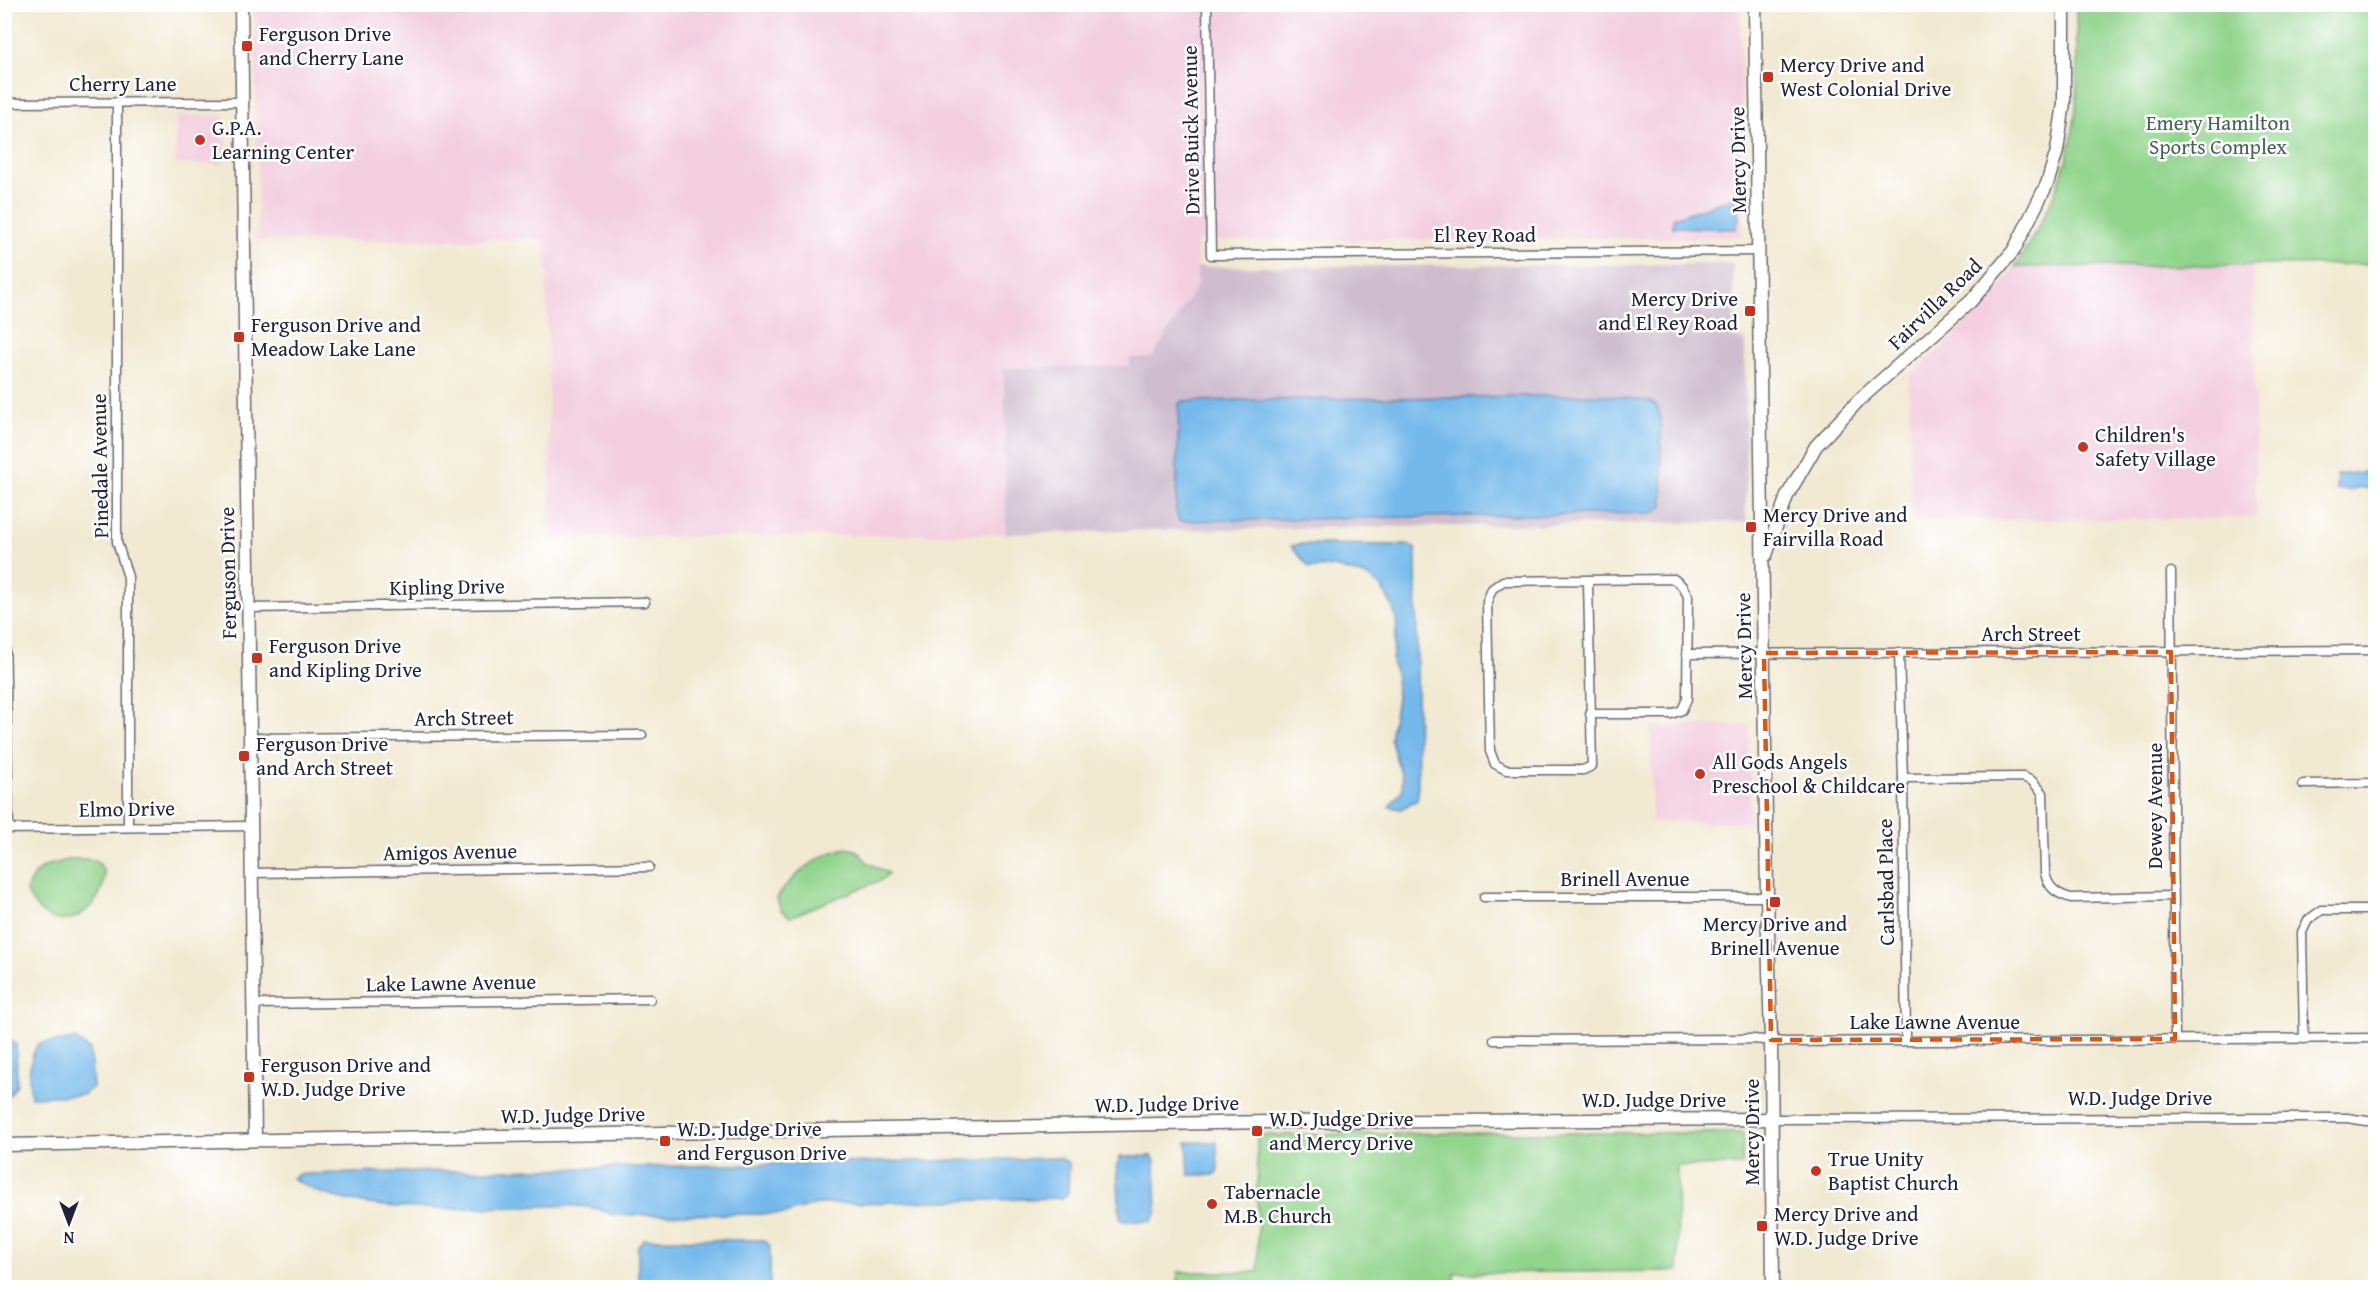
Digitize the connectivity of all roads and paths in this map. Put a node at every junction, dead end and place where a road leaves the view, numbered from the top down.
1 (241, 4) edge
2 (1207, 4) edge
3 (1755, 4) edge
4 (2064, 4) edge
5 (117, 102) junction
6 (242, 102) junction
7 (4, 103) edge
8 (1759, 251) junction
9 (1211, 255) joint
10 (1787, 496) junction
11 (1762, 502) junction
12 (1763, 562) junction
13 (2171, 572) dead end
14 (1588, 581) junction
15 (4, 584) edge
16 (645, 602) dead end
17 (249, 608) junction
18 (2376, 650) edge
19 (1899, 652) junction
20 (2171, 652) junction
21 (1764, 653) junction
22 (1687, 654) junction
23 (1590, 714) junction
24 (642, 735) dead end
25 (250, 738) junction
26 (1903, 778) junction
27 (2376, 783) edge
28 (2303, 784) dead end
29 (251, 826) junction
30 (128, 827) junction
31 (7, 829) edge
32 (649, 867) dead end
33 (252, 873) junction
34 (1484, 897) dead end
35 (1767, 897) junction
36 (2173, 897) junction
37 (2376, 910) edge
38 (650, 999) dead end
39 (253, 1004) junction
40 (2376, 1038) edge
41 (2175, 1039) junction
42 (2304, 1039) junction
43 (1494, 1040) dead end
44 (1771, 1040) junction
45 (1906, 1040) junction
46 (1772, 1119) junction
47 (2367, 1121) dead end
48 (255, 1140) junction
49 (4, 1145) edge
50 (1773, 1287) edge

1 - 6 street, Ferguson Drive
2 - 9 street, Drive Buick Avenue
3 - 8 street, Mercy Drive
4 - 10 street, Fairvilla Road
5 - 6 street, Cherry Lane
5 - 7 street, Cherry Lane
5 - 30 street, Pinedale Avenue
6 - 17 street, Ferguson Drive
8 - 9 street, El Rey Road
8 - 11 street, Mercy Drive
10 - 11 street
10 - 12 street, Fairvilla Road
11 - 12 street, Mercy Drive
12 - 21 street, Mercy Drive
13 - 20 street, Dewey Avenue
14 - 22 street
14 - 23 street
14 - 23 street
15 - 31 street
16 - 17 street, Kipling Drive
17 - 25 street, Ferguson Drive
18 - 20 street, Arch Street
19 - 20 street, Arch Street
19 - 21 street, Arch Street
19 - 26 street, Carlsbad Place
20 - 36 street, Dewey Avenue
21 - 22 street, Arch Street
21 - 35 street, Mercy Drive
22 - 23 street
24 - 25 street, Arch Street
25 - 29 street, Ferguson Drive
26 - 36 street
26 - 45 street, Carlsbad Place
27 - 28 street
29 - 30 street, Elmo Drive
29 - 33 street, Ferguson Drive
30 - 31 street, Elmo Drive
32 - 33 street, Amigos Avenue
33 - 39 street, Ferguson Drive
34 - 35 street, Brinell Avenue
35 - 44 street, Mercy Drive
36 - 41 street, Dewey Avenue
37 - 42 street
38 - 39 street, Lake Lawne Avenue
39 - 48 street, Ferguson Drive
40 - 42 street, Lake Lawne Avenue
41 - 42 street, Lake Lawne Avenue
41 - 45 street, Lake Lawne Avenue
43 - 44 street, Lake Lawne Avenue
44 - 45 street, Lake Lawne Avenue
44 - 46 street, Mercy Drive
46 - 47 street, W.D. Judge Drive
46 - 48 street, W.D. Judge Drive
46 - 50 street, Mercy Drive
48 - 49 street, W.D. Judge Drive

